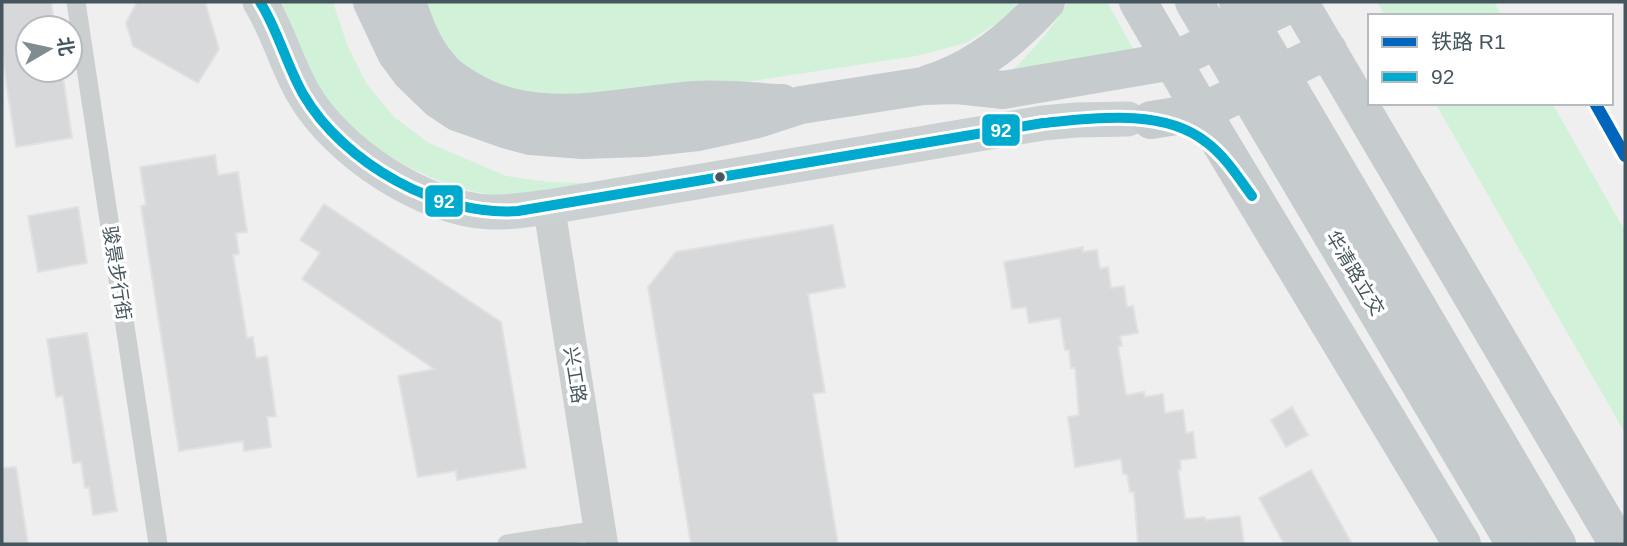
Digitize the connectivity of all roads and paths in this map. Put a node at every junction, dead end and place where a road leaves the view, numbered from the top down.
1 (76, 2) edge
2 (260, 2) edge
3 (372, 2) edge
4 (407, 2) edge
5 (1046, 2) edge
6 (1138, 2) edge
7 (1195, 2) edge
8 (1238, 2) edge
9 (1296, 2) edge
10 (1328, 50) junction
11 (1173, 61) junction
12 (1116, 72) junction
13 (923, 86) junction
14 (822, 101) junction
15 (1202, 112) junction
16 (1139, 119) junction
17 (1252, 196) junction
18 (549, 207) junction
19 (600, 537) edge
20 (158, 544) edge
21 (507, 544) edge
22 (1462, 544) edge
23 (1515, 544) edge
24 (1557, 544) edge
25 (1618, 544) edge

1 - 20 street, 骏景步行街
2 - 18 main road
3 - 14 main road
4 - 14 main road
5 - 13 main road
6 - 11 main road
7 - 23 main road, 华清路立交, bridge
8 - 24 main road, 华清路立交, bridge
9 - 10 main road
9 - 11 main road
10 - 15 main road
10 - 25 main road
11 - 12 main road
11 - 15 main road
12 - 13 main road
12 - 16 main road
13 - 14 main road
15 - 16 main road
15 - 17 main road
16 - 17 main road
16 - 18 main road
17 - 22 main road
18 - 19 street, 兴工路
19 - 21 street

